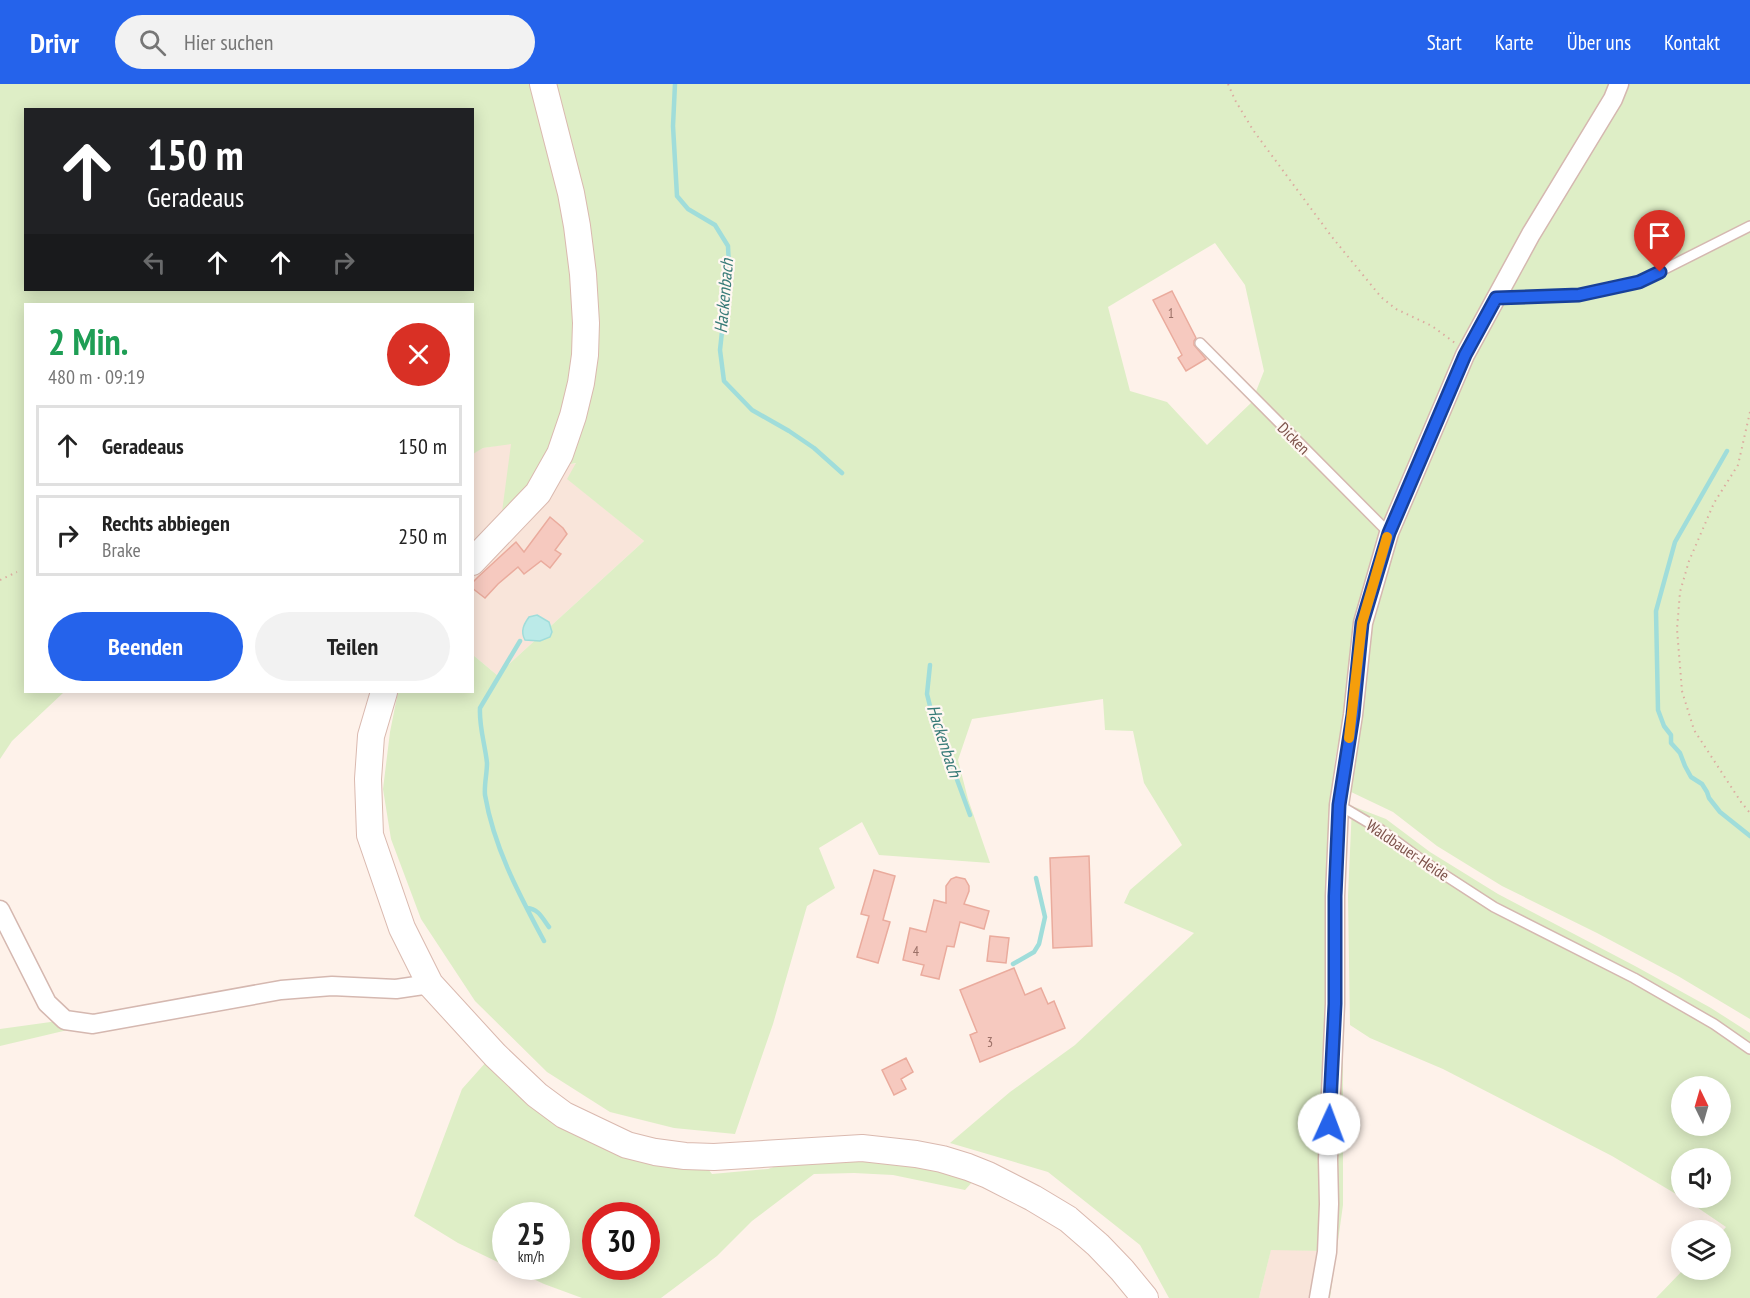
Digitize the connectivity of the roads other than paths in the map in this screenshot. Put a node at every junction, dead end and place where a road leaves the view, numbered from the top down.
1 (543, 84) edge
2 (1619, 84) edge
3 (1750, 226) edge
4 (1496, 298) junction
5 (1200, 343) dead end
6 (1389, 533) junction
7 (474, 560) edge
8 (384, 693) edge
9 (1339, 805) junction
10 (0, 910) edge
11 (430, 984) junction
12 (1750, 1048) edge
13 (1145, 1298) edge
14 (1319, 1298) edge

1 - 7 main road
2 - 4 street
3 - 4 lane
4 - 6 street
5 - 6 lane, Dicken
6 - 9 street
8 - 11 main road
9 - 12 lane, Waldbauer-Heide
9 - 14 street
10 - 11 street
11 - 13 main road

